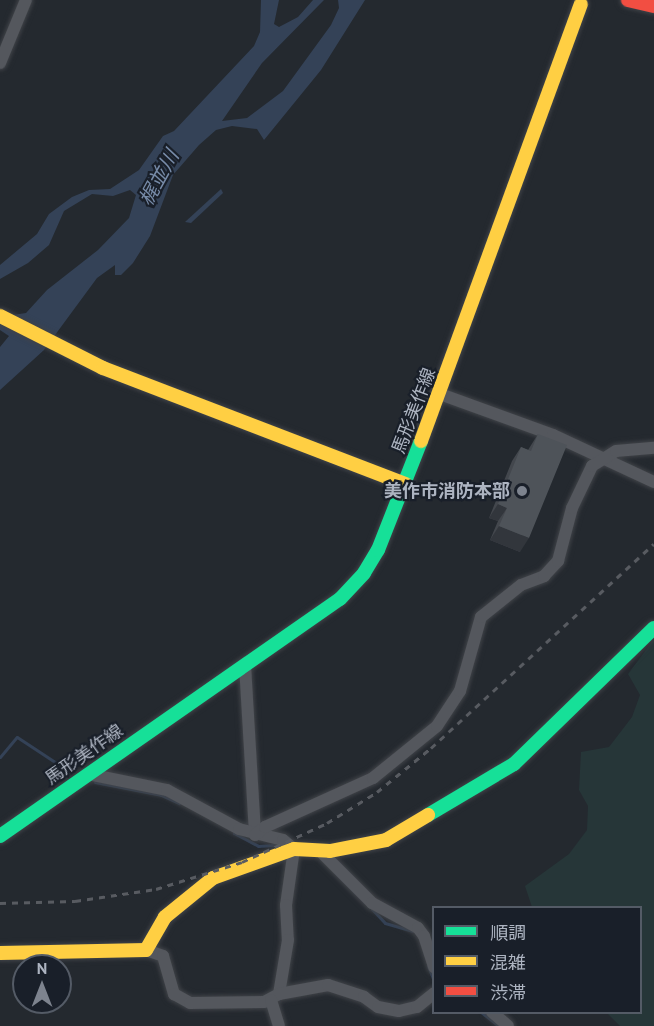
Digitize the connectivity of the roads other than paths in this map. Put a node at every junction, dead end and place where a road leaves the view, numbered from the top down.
1 (26, 0) edge
2 (628, 0) edge
3 (581, 4) dead end
4 (654, 6) edge
5 (0, 63) edge
6 (0, 316) edge
7 (440, 394) junction
8 (654, 448) edge
9 (600, 458) junction
10 (654, 482) edge
11 (405, 484) junction
12 (654, 628) edge
13 (245, 665) junction
14 (88, 774) junction
15 (255, 835) junction
16 (0, 836) edge
17 (294, 849) junction
18 (320, 851) junction
19 (146, 950) junction
20 (0, 952) edge
21 (432, 961) edge
22 (432, 995) edge
23 (275, 997) junction
24 (494, 1014) edge
25 (279, 1026) edge
26 (508, 1026) edge

1 - 5 street
2 - 4 main road
3 - 7 main road, 馬形美作線
6 - 11 main road
7 - 9 street
7 - 11 main road, 馬形美作線
8 - 9 street
9 - 10 street
9 - 15 street
11 - 13 main road, 馬形美作線
12 - 18 main road
13 - 14 main road, 馬形美作線
13 - 15 street
14 - 15 street
14 - 16 main road, 馬形美作線
15 - 17 street
17 - 18 main road
17 - 19 main road
17 - 23 street
18 - 21 street
19 - 20 main road
19 - 23 street
22 - 23 street
23 - 25 street
24 - 26 street

